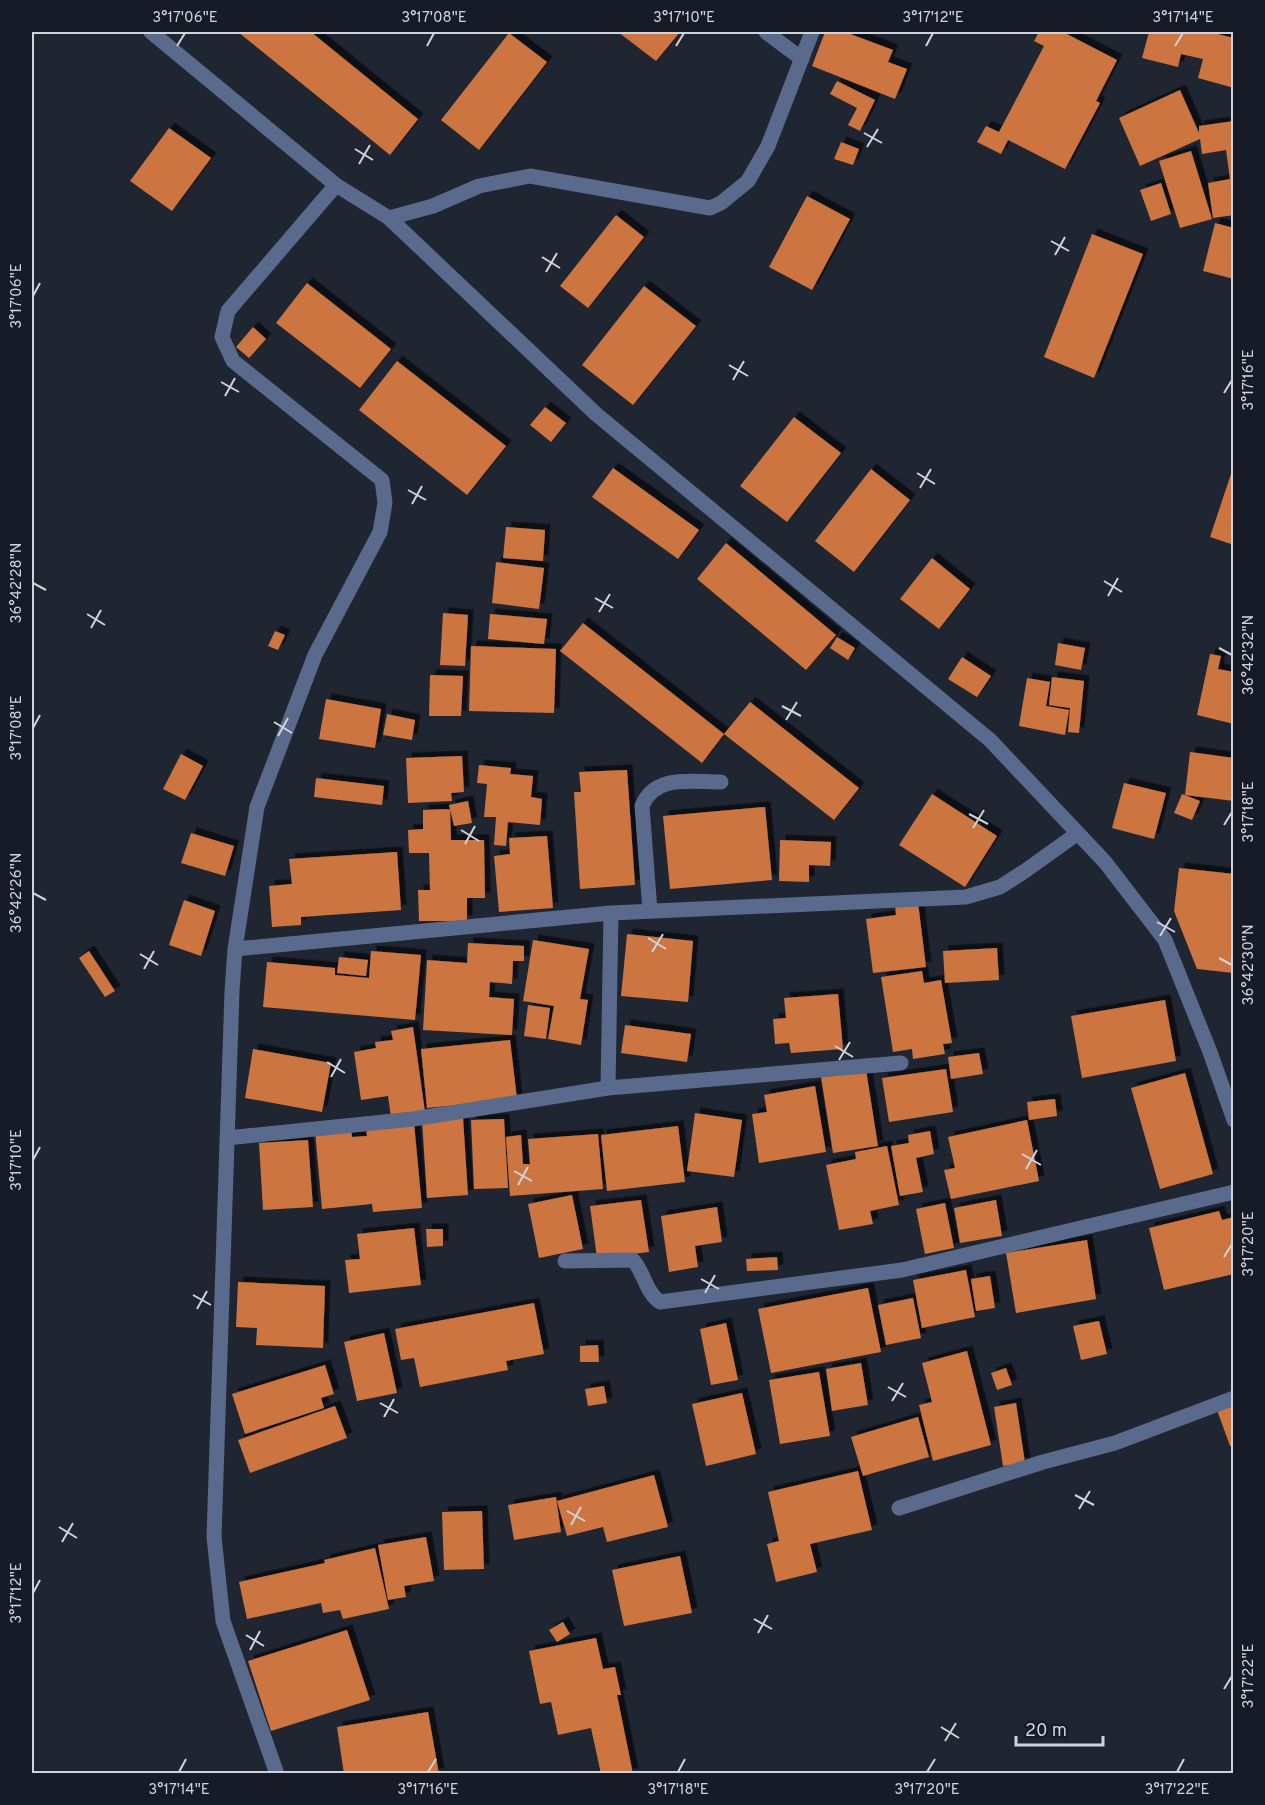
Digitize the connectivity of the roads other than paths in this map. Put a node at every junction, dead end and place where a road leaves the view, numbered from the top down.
1 (152, 32) edge
2 (766, 32) edge
3 (812, 32) edge
4 (802, 58) junction
5 (336, 185) junction
6 (389, 218) junction
7 (721, 782) dead end
8 (1078, 833) junction
9 (651, 911) junction
10 (611, 913) junction
11 (235, 949) junction
12 (901, 1064) dead end
13 (608, 1088) junction
14 (1233, 1120) edge
15 (227, 1138) junction
16 (1233, 1192) edge
17 (565, 1261) dead end
18 (1233, 1398) edge
19 (899, 1508) dead end
20 (277, 1773) edge

1 - 5 street
2 - 4 street
3 - 4 street
4 - 6 street
5 - 6 street
5 - 11 street
6 - 8 street
7 - 9 street
8 - 9 street
8 - 14 street
9 - 10 street
10 - 11 street
10 - 13 street
11 - 15 street
12 - 13 street
13 - 15 street
15 - 20 street
16 - 17 street
18 - 19 street

